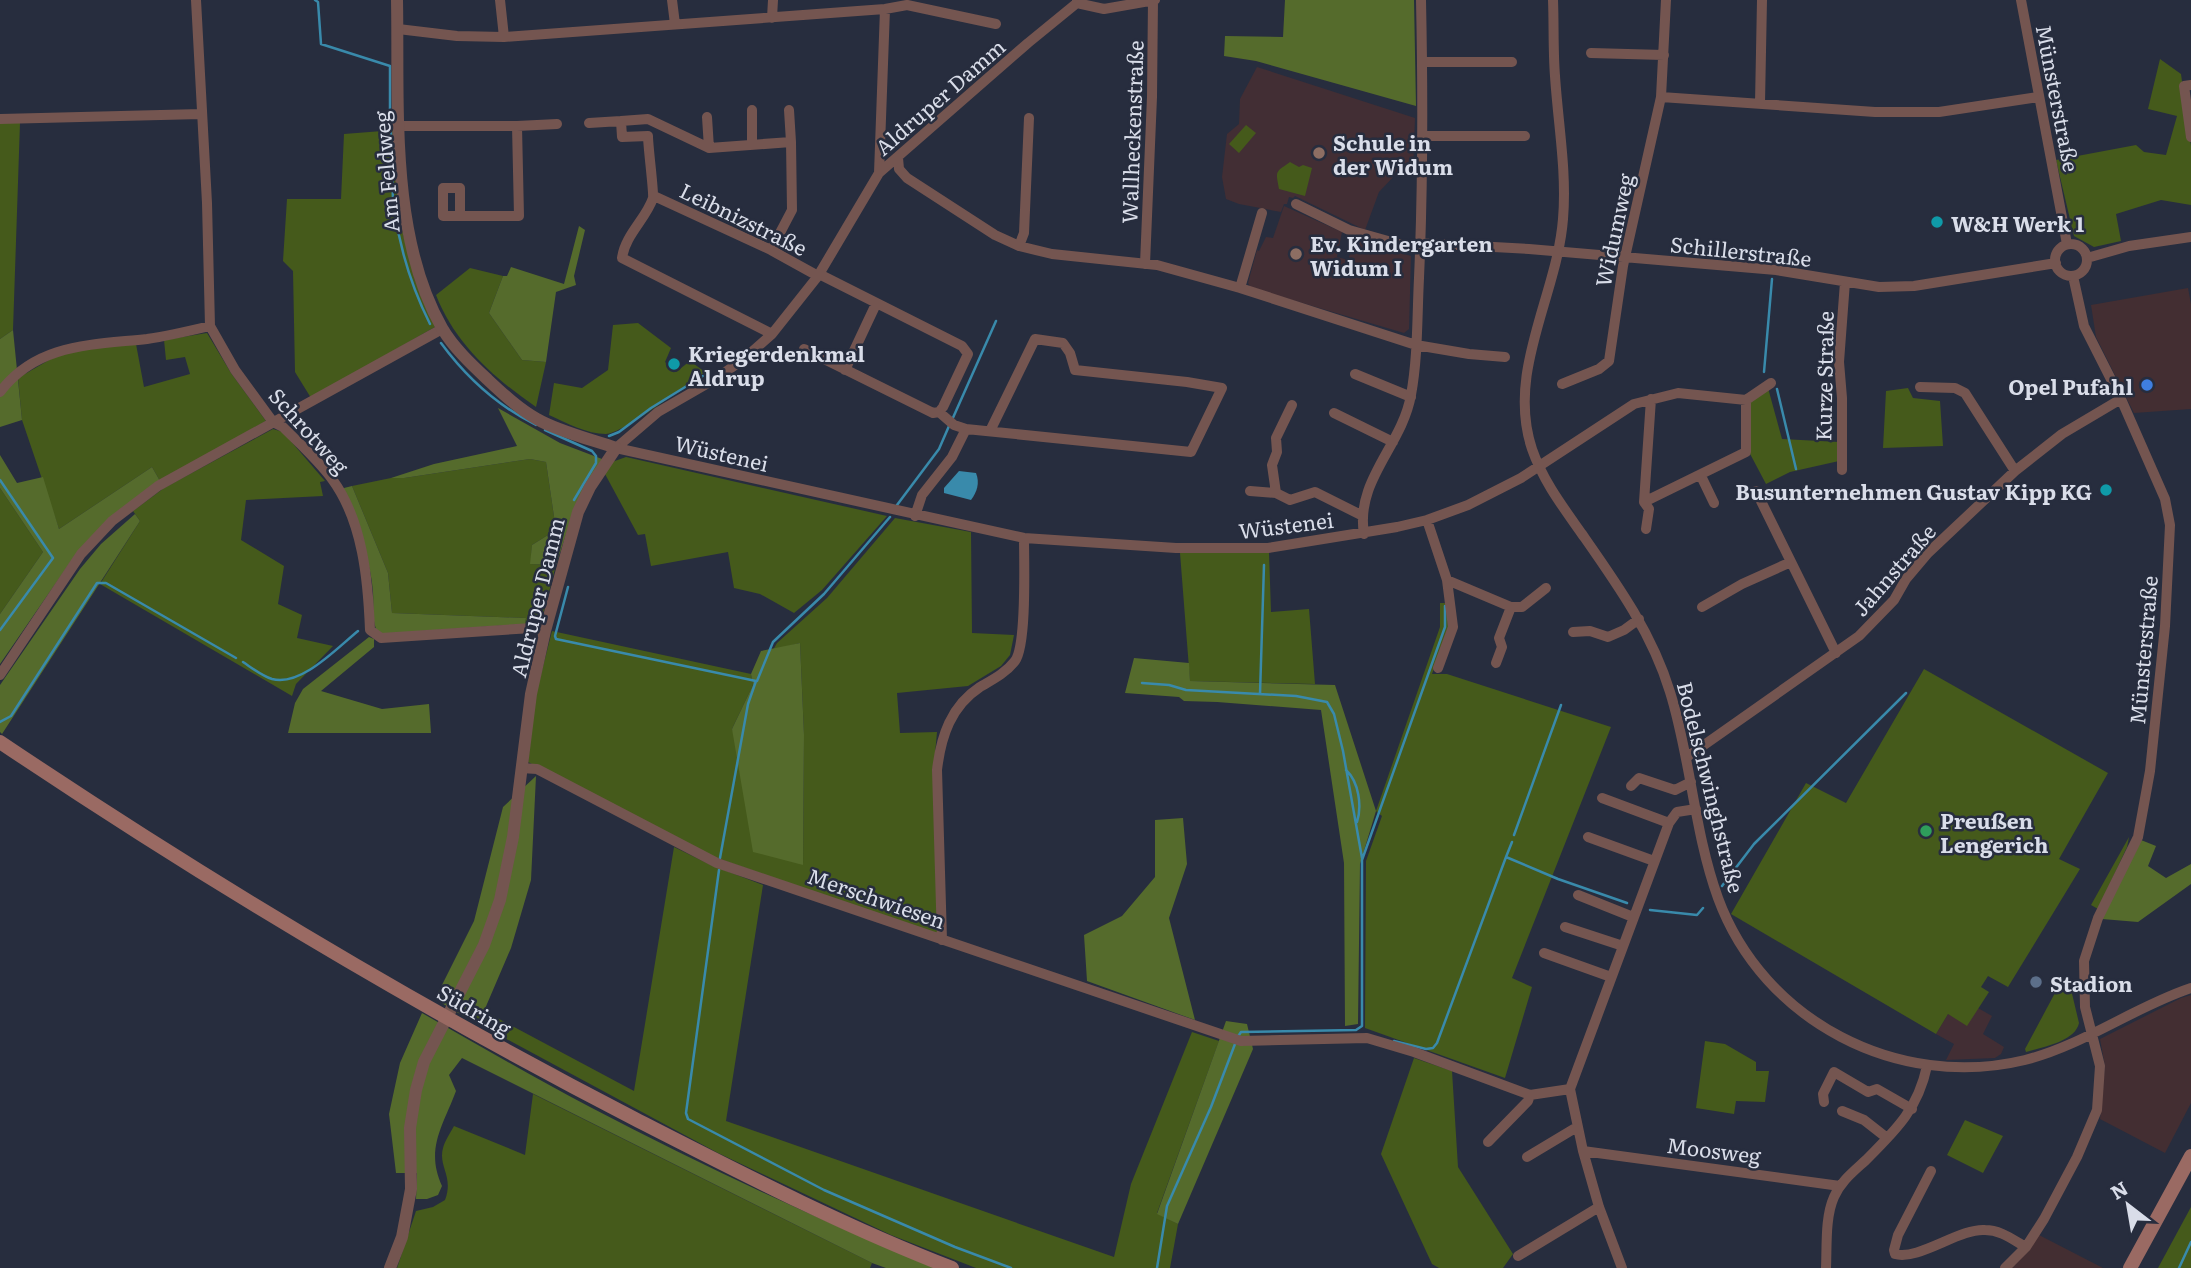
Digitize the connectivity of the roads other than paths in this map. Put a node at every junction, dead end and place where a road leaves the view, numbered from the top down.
1 (196, 0) edge
2 (397, 0) edge
3 (500, 0) edge
4 (672, 0) edge
5 (773, 0) edge
6 (1153, 0) edge
7 (1421, 0) edge
8 (1553, 0) edge
9 (1665, 0) edge
10 (1762, 0) edge
11 (2021, 0) edge
12 (1077, 1) edge
13 (907, 2) edge
14 (885, 9) junction
15 (772, 18) junction
16 (996, 23) dead end
17 (675, 24) junction
18 (398, 29) junction
19 (504, 37) junction
20 (1591, 53) dead end
21 (1664, 55) junction
22 (1422, 62) junction
23 (1512, 62) dead end
24 (2188, 85) edge
25 (1661, 97) junction
26 (2038, 97) junction
27 (1760, 103) junction
28 (752, 110) dead end
29 (789, 110) dead end
30 (201, 114) junction
31 (707, 117) dead end
32 (1029, 118) dead end
33 (0, 119) edge
34 (648, 119) junction
35 (621, 121) junction
36 (589, 123) dead end
37 (558, 124) dead end
38 (399, 125) junction
39 (517, 126) junction
40 (648, 136) junction
41 (1422, 136) junction
42 (1525, 136) dead end
43 (2191, 137) edge
44 (791, 142) junction
45 (752, 145) junction
46 (709, 148) junction
47 (898, 158) junction
48 (879, 173) junction
49 (654, 196) junction
50 (1296, 204) dead end
51 (1262, 213) dead end
52 (460, 216) dead end
53 (2191, 237) edge
54 (2067, 244) junction
55 (1019, 246) junction
56 (1420, 247) junction
57 (771, 250) junction
58 (1558, 251) junction
59 (1627, 257) junction
60 (2087, 258) junction
61 (2056, 263) junction
62 (1145, 264) junction
63 (818, 275) junction
64 (2073, 276) junction
65 (1845, 282) junction
66 (1240, 288) junction
67 (876, 304) junction
68 (210, 327) junction
69 (442, 329) junction
70 (772, 334) junction
71 (1416, 345) junction
72 (804, 349) dead end
73 (1505, 357) dead end
74 (845, 370) junction
75 (1355, 374) dead end
76 (1771, 383) dead end
77 (1562, 384) dead end
78 (1920, 387) dead end
79 (0, 392) edge
80 (1411, 397) junction
81 (1651, 399) junction
82 (2121, 399) junction
83 (1746, 400) junction
84 (1292, 405) dead end
85 (1334, 413) dead end
86 (947, 419) junction
87 (273, 422) junction
88 (966, 429) junction
89 (990, 431) junction
90 (1393, 442) junction
91 (616, 448) junction
92 (1539, 467) junction
93 (1842, 470) dead end
94 (2015, 471) junction
95 (1701, 476) junction
96 (1250, 491) dead end
97 (1756, 491) dead end
98 (1276, 493) junction
99 (1644, 502) junction
100 (1714, 503) dead end
101 (1361, 515) junction
102 (915, 516) junction
103 (1427, 520) junction
104 (1646, 529) dead end
105 (1364, 534) junction
106 (1024, 538) junction
107 (1791, 562) junction
108 (1447, 580) junction
109 (1546, 588) dead end
110 (1511, 607) junction
111 (1702, 607) dead end
112 (1639, 619) junction
113 (545, 631) junction
114 (1573, 632) dead end
115 (1836, 653) junction
116 (1496, 663) dead end
117 (1438, 668) dead end
118 (0, 675) edge
119 (0, 743) edge
120 (1687, 757) junction
121 (521, 768) junction
122 (1691, 782) junction
123 (1631, 786) dead end
124 (1602, 798) dead end
125 (1696, 809) junction
126 (1670, 823) junction
127 (1588, 837) dead end
128 (1654, 861) junction
129 (1578, 895) dead end
130 (1633, 917) junction
131 (1565, 927) dead end
132 (942, 940) junction
133 (1623, 946) junction
134 (1544, 953) dead end
135 (1611, 977) junction
136 (2191, 988) edge
137 (2093, 1033) junction
138 (1927, 1066) junction
139 (1570, 1089) junction
140 (1531, 1095) junction
141 (1824, 1102) dead end
142 (1912, 1109) junction
143 (1842, 1111) dead end
144 (1577, 1127) junction
145 (1887, 1138) junction
146 (1488, 1142) dead end
147 (1583, 1151) junction
148 (2191, 1156) edge
149 (1527, 1157) dead end
150 (1931, 1171) dead end
151 (1840, 1186) junction
152 (1599, 1207) junction
153 (2026, 1247) junction
154 (1518, 1256) dead end
155 (1620, 1267) edge
156 (390, 1268) edge
157 (952, 1268) edge
158 (1826, 1268) edge
159 (2005, 1268) edge
160 (2130, 1268) edge

1 - 30 street, Schrotweg
2 - 18 street, Am Feldweg
3 - 19 street
4 - 17 street
5 - 15 street
6 - 12 street
6 - 62 street, Wallheckenstraße
7 - 22 street
8 - 58 street, Bodelschwinghstraße
9 - 21 street, Widumweg
10 - 27 street
11 - 26 street, Münsterstraße
12 - 47 street, Aldruper Damm
13 - 14 street
13 - 16 street
14 - 15 street
14 - 48 street
15 - 17 street
17 - 19 street
18 - 19 street
18 - 38 street, Am Feldweg
20 - 21 street
21 - 25 street, Widumweg
22 - 23 street
22 - 41 street
24 - 43 street
25 - 27 street
25 - 59 street, Widumweg
26 - 27 street
26 - 54 street, Münsterstraße
28 - 45 street
29 - 44 street
30 - 33 street
30 - 68 street, Schrotweg
31 - 46 street
32 - 55 street
34 - 35 street
34 - 40 street, Leibnizstraße
34 - 46 street
35 - 36 street
35 - 40 street
37 - 39 street
38 - 39 street
38 - 69 street, Am Feldweg
39 - 52 street
40 - 49 street, Leibnizstraße
41 - 42 street
41 - 56 street
44 - 45 street
44 - 57 street
45 - 46 street
47 - 48 street, Aldruper Damm
47 - 55 street
48 - 63 street, Aldruper Damm
49 - 57 street, Leibnizstraße
49 - 70 street, Leibnizstraße
50 - 56 street, Schillerstraße
51 - 66 street
53 - 60 street
54 - 60 street
54 - 61 street
55 - 62 street
56 - 58 street, Schillerstraße
56 - 71 street
57 - 63 street, Leibnizstraße
58 - 59 street, Schillerstraße
58 - 92 street, Bodelschwinghstraße
59 - 65 street, Schillerstraße
59 - 77 street, Widumweg
60 - 64 street
61 - 64 street
61 - 65 street, Schillerstraße
62 - 66 street
63 - 67 street, Leibnizstraße
63 - 70 street, Aldruper Damm
64 - 82 street, Münsterstraße
65 - 93 street, Kurze Straße
66 - 71 street
67 - 74 street
67 - 86 street, Leibnizstraße
68 - 79 street
68 - 87 street, Schrotweg
69 - 87 street
69 - 91 street, Am Feldweg
70 - 91 street, Aldruper Damm
71 - 73 street
71 - 80 street
72 - 74 street
74 - 86 street
75 - 80 street
76 - 83 street
78 - 94 street
80 - 90 street
81 - 83 street, Wüstenei
81 - 92 street, Wüstenei
81 - 99 street
82 - 94 street, Jahnstraße
82 - 137 street, Münsterstraße
83 - 95 street
84 - 98 street
85 - 90 street
86 - 88 street
87 - 113 street, Schrotweg
87 - 118 street
88 - 89 street
88 - 102 street
89 - 89 street
90 - 101 street
91 - 102 street, Wüstenei
91 - 113 street, Aldruper Damm
92 - 103 street, Wüstenei
92 - 112 street, Bodelschwinghstraße
94 - 115 street, Jahnstraße
95 - 99 street
95 - 100 street
96 - 98 street
97 - 107 street
98 - 101 street
99 - 104 street
101 - 105 street
102 - 106 street, Wüstenei
103 - 105 street, Wüstenei
103 - 108 street
105 - 106 street, Wüstenei
106 - 132 street
107 - 111 street
107 - 115 street
108 - 110 street
108 - 117 street
109 - 110 street
110 - 116 street
112 - 114 street
112 - 120 street, Bodelschwinghstraße
113 - 121 street, Aldruper Damm
115 - 120 street, Jahnstraße
119 - 157 main road, Südring
120 - 122 street, Bodelschwinghstraße
121 - 132 street, Merschwiesen
121 - 156 street, Aldruper Damm
122 - 123 street
122 - 125 street, Bodelschwinghstraße
124 - 126 street
125 - 126 street
125 - 138 street, Bodelschwinghstraße
126 - 128 street
127 - 128 street
128 - 130 street
129 - 130 street
130 - 133 street
131 - 133 street
132 - 140 street, Merschwiesen
133 - 135 street
134 - 135 street
135 - 139 street
136 - 137 street, Bodelschwinghstraße
137 - 138 street, Bodelschwinghstraße
137 - 153 street, Münsterstraße
138 - 142 street
139 - 140 street
139 - 144 street
140 - 146 street
141 - 142 street
142 - 145 street
143 - 145 street
144 - 147 street
144 - 149 street
145 - 151 street
147 - 151 street, Moosweg
147 - 152 street
148 - 160 main road
150 - 153 street
151 - 158 street
152 - 154 street
152 - 155 street
153 - 159 street, Münsterstraße

